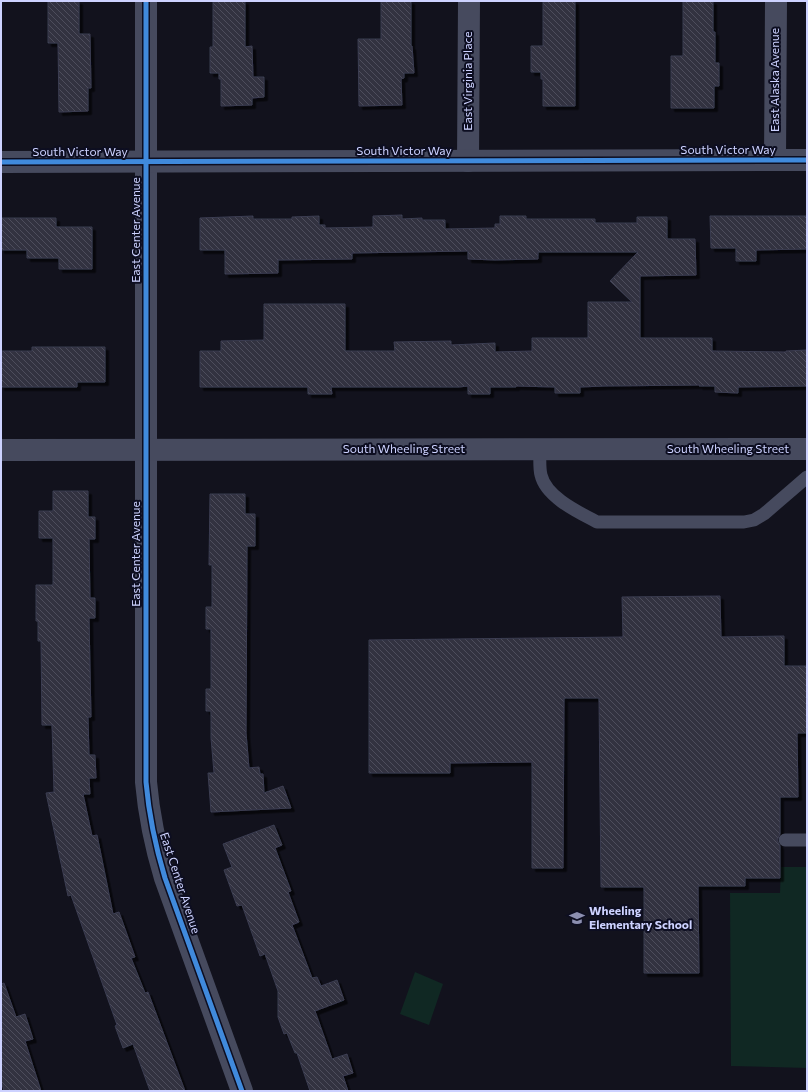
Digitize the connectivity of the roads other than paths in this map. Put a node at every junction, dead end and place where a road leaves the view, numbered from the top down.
1 (146, 1) edge
2 (469, 1) edge
3 (776, 1) edge
4 (775, 160) junction
5 (807, 160) edge
6 (468, 161) junction
7 (1, 162) edge
8 (146, 162) junction
9 (540, 449) junction
10 (807, 449) edge
11 (1, 450) edge
12 (146, 450) junction
13 (807, 476) edge
14 (785, 840) dead end
15 (807, 840) edge
16 (242, 1091) edge

1 - 8 street, East Center Avenue
2 - 6 street, East Virginia Place
3 - 4 street, East Alaska Avenue
4 - 5 street, South Victor Way
4 - 6 street, South Victor Way
6 - 8 street, South Victor Way
7 - 8 street, South Victor Way
8 - 12 street, East Center Avenue
9 - 10 street, South Wheeling Street
9 - 12 street, South Wheeling Street
9 - 13 lane
11 - 12 street, South Wheeling Street
12 - 16 street, East Center Avenue
14 - 15 lane

